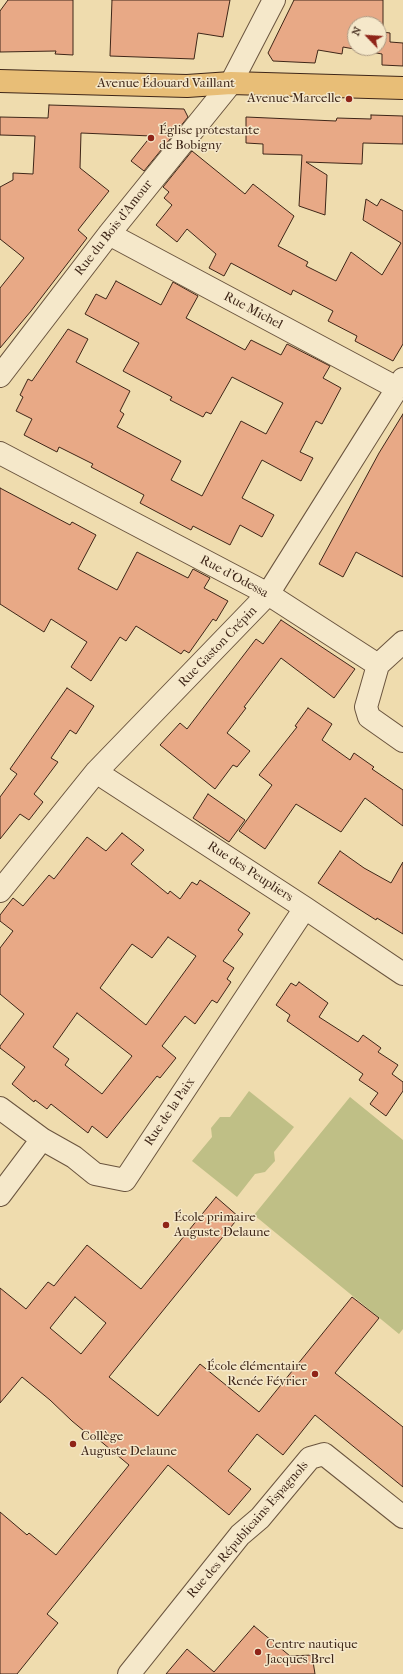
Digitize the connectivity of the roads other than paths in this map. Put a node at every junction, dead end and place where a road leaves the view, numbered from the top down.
1 (274, 0) edge
2 (0, 81) edge
3 (231, 83) junction
4 (403, 88) edge
5 (109, 234) junction
6 (0, 376) edge
7 (400, 383) edge
8 (0, 453) edge
9 (268, 594) junction
10 (403, 642) edge
11 (378, 665) junction
12 (403, 741) edge
13 (96, 772) junction
14 (0, 890) edge
15 (306, 908) junction
16 (403, 974) edge
17 (0, 1108) edge
18 (42, 1139) junction
19 (0, 1195) edge
20 (403, 1517) edge
21 (129, 1674) edge

1 - 3 street
2 - 3 main road, Avenue Édouard Vaillant
3 - 4 main road, Avenue Édouard Vaillant
3 - 5 street, Rue du Bois d'Amour
5 - 6 street, Rue du Bois d'Amour
5 - 7 street, Rue Michel
7 - 9 street, Rue Gaston Crépin
8 - 9 street, Rue d'Odessa
9 - 11 street, Rue d'Odessa
9 - 13 street, Rue Gaston Crépin
10 - 11 street
11 - 12 street
13 - 14 street, Rue Gaston Crépin
13 - 15 street, Rue des Peupliers
15 - 16 street, Rue des Peupliers
15 - 18 street, Rue de la Paix
17 - 18 street
18 - 19 street
20 - 21 street, Rue des Républicains Espagnols

